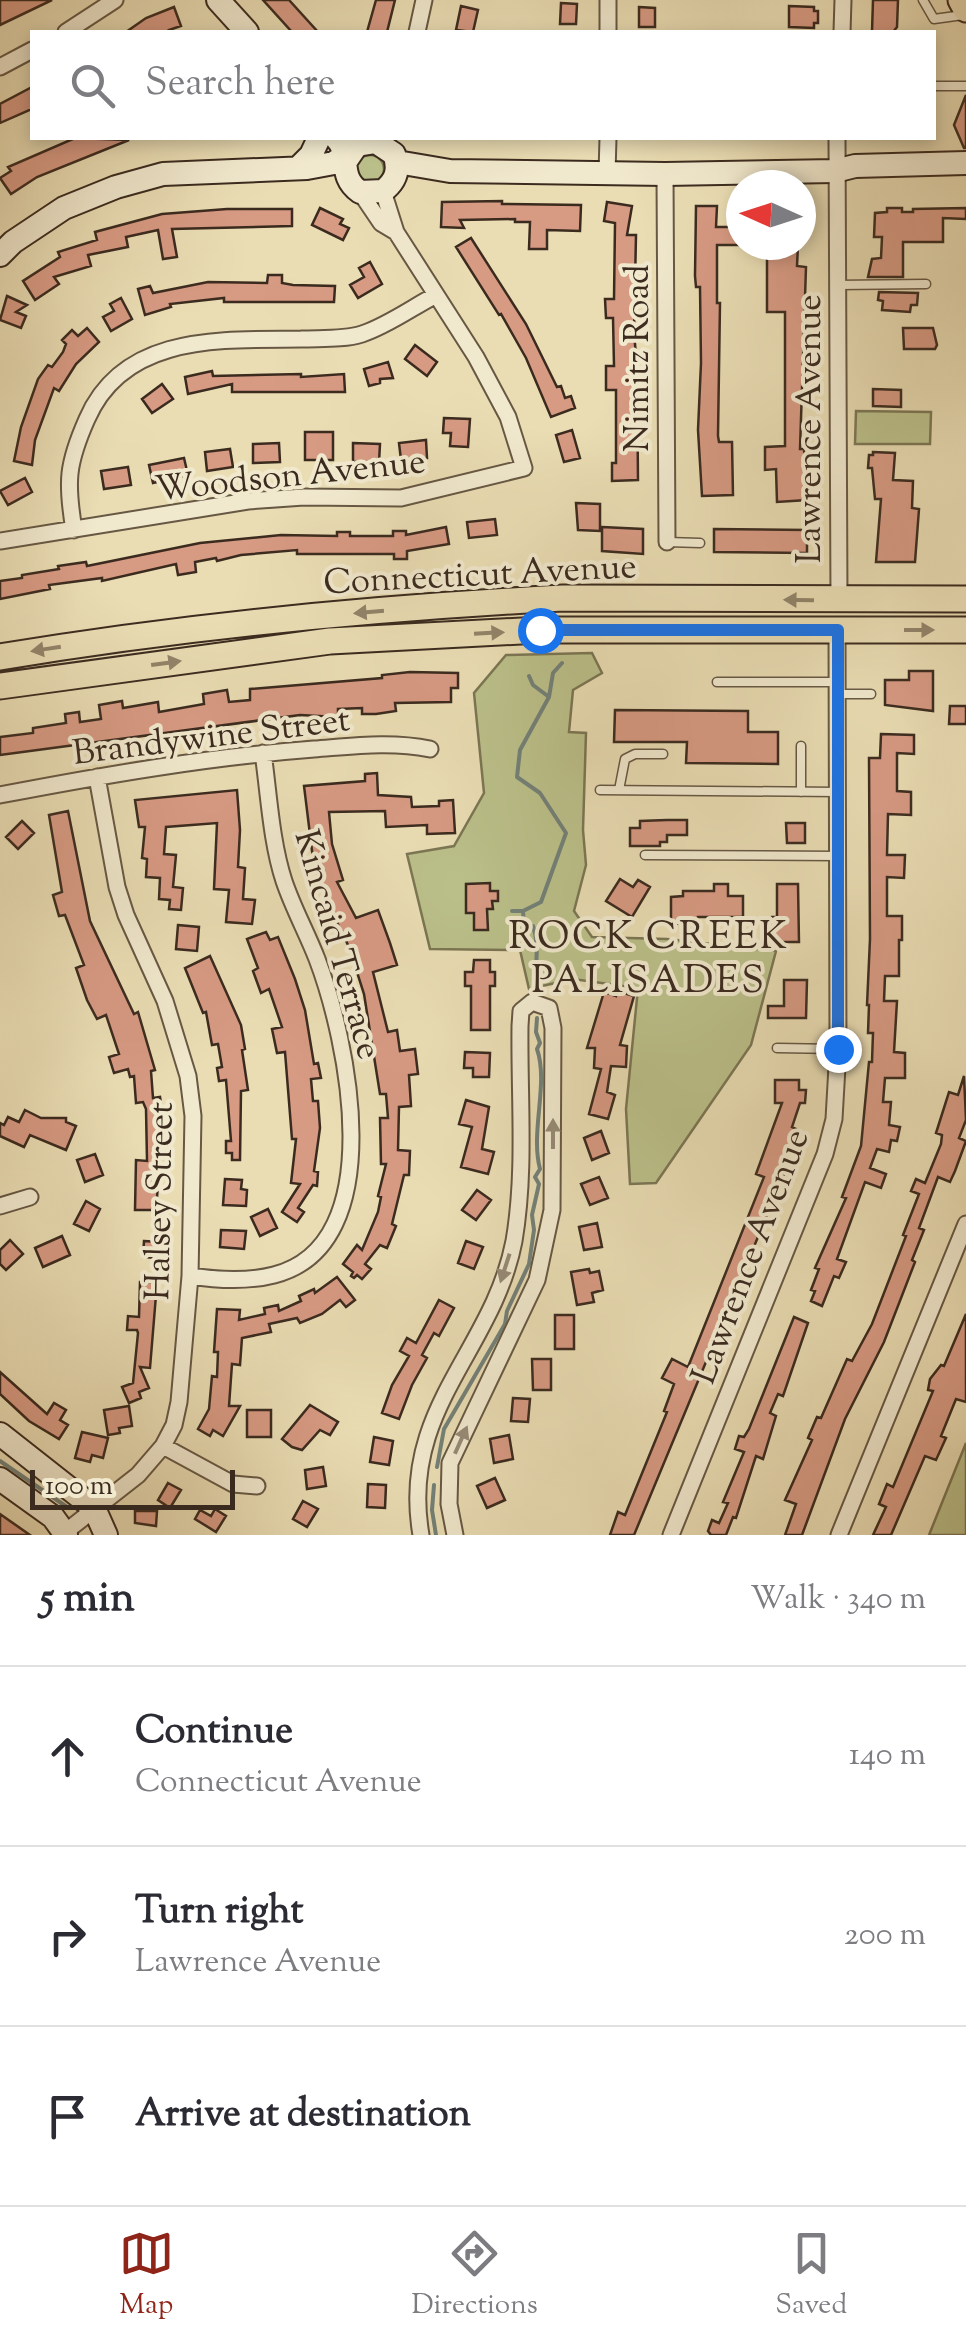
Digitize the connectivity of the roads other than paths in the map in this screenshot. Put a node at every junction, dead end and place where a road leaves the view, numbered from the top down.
1 (116, 0) edge
2 (218, 0) edge
3 (424, 0) edge
4 (608, 0) edge
5 (843, 0) edge
6 (923, 0) edge
7 (961, 0) edge
8 (966, 12) edge
9 (69, 30) edge
10 (245, 30) edge
11 (417, 30) edge
12 (608, 30) edge
13 (842, 30) edge
14 (30, 51) edge
15 (0, 66) edge
16 (966, 86) edge
17 (936, 88) edge
18 (318, 140) edge
19 (608, 140) edge
20 (837, 140) edge
21 (365, 159) edge
22 (966, 163) edge
23 (303, 167) junction
24 (836, 171) junction
25 (608, 173) junction
26 (666, 174) junction
27 (966, 178) edge
28 (0, 256) edge
29 (836, 284) junction
30 (926, 284) dead end
31 (436, 294) junction
32 (74, 530) junction
33 (0, 542) edge
34 (666, 542) joint
35 (700, 542) dead end
36 (540, 600) junction
37 (839, 600) junction
38 (966, 600) edge
39 (540, 630) junction
40 (838, 630) junction
41 (966, 630) edge
42 (0, 657) edge
43 (716, 682) dead end
44 (0, 686) edge
45 (838, 688) junction
46 (871, 694) dead end
47 (801, 746) dead end
48 (430, 749) dead end
49 (263, 753) junction
50 (663, 754) dead end
51 (97, 777) junction
52 (600, 790) dead end
53 (620, 790) junction
54 (801, 792) junction
55 (838, 792) junction
56 (0, 795) edge
57 (645, 855) dead end
58 (838, 856) junction
59 (777, 1048) dead end
60 (838, 1049) junction
61 (30, 1197) dead end
62 (0, 1206) edge
63 (966, 1224) edge
64 (190, 1276) junction
65 (0, 1434) edge
66 (163, 1446) junction
67 (0, 1480) edge
68 (257, 1486) dead end
69 (94, 1508) junction
70 (65, 1534) edge
71 (106, 1535) edge
72 (421, 1535) edge
73 (456, 1535) edge
74 (671, 1535) edge
75 (839, 1535) edge

1 - 9 street
2 - 10 street
3 - 11 street
4 - 12 street
5 - 13 street
6 - 8 lane
7 - 8 main road
14 - 15 street
16 - 17 lane
18 - 23 street
19 - 25 street
20 - 24 street, Lawrence Avenue
21 - 23 street
21 - 25 street
21 - 31 street
22 - 24 street
23 - 28 street
24 - 26 street
24 - 27 street
24 - 29 street, Lawrence Avenue
25 - 26 street
26 - 34 street, Nimitz Road
29 - 30 lane
29 - 37 street, Lawrence Avenue
31 - 32 street
31 - 32 street, Woodson Avenue
32 - 33 street, Woodson Avenue
34 - 35 lane
37 -> 36 main road, Connecticut Avenue
36 - 39 main road
36 -> 42 main road, Connecticut Avenue
37 - 38 main road, Connecticut Avenue
39 - 40 main road, Connecticut Avenue
44 -> 39 main road, Connecticut Avenue
40 -> 41 main road, Connecticut Avenue
40 - 45 street, Lawrence Avenue
43 - 45 lane
45 - 46 lane
45 - 55 street, Lawrence Avenue
47 - 54 lane
48 - 49 street, Brandywine Street
49 - 51 street, Brandywine Street
49 - 64 street, Kincaid Terrace
50 - 53 lane
51 - 56 street, Brandywine Street
51 - 64 street, Halsey Street
52 - 53 lane
53 - 54 lane
54 - 55 lane
55 - 58 street, Lawrence Avenue
57 - 58 lane
58 - 60 street, Lawrence Avenue
59 - 60 lane
60 - 74 street, Lawrence Avenue
61 - 62 street
63 - 75 street
64 - 66 street, Halsey Street
65 - 69 street
66 - 68 street
66 - 69 street, Halsey Street
67 - 70 street
69 - 70 street, Halsey Street
69 - 71 street
73 -> 72 street

